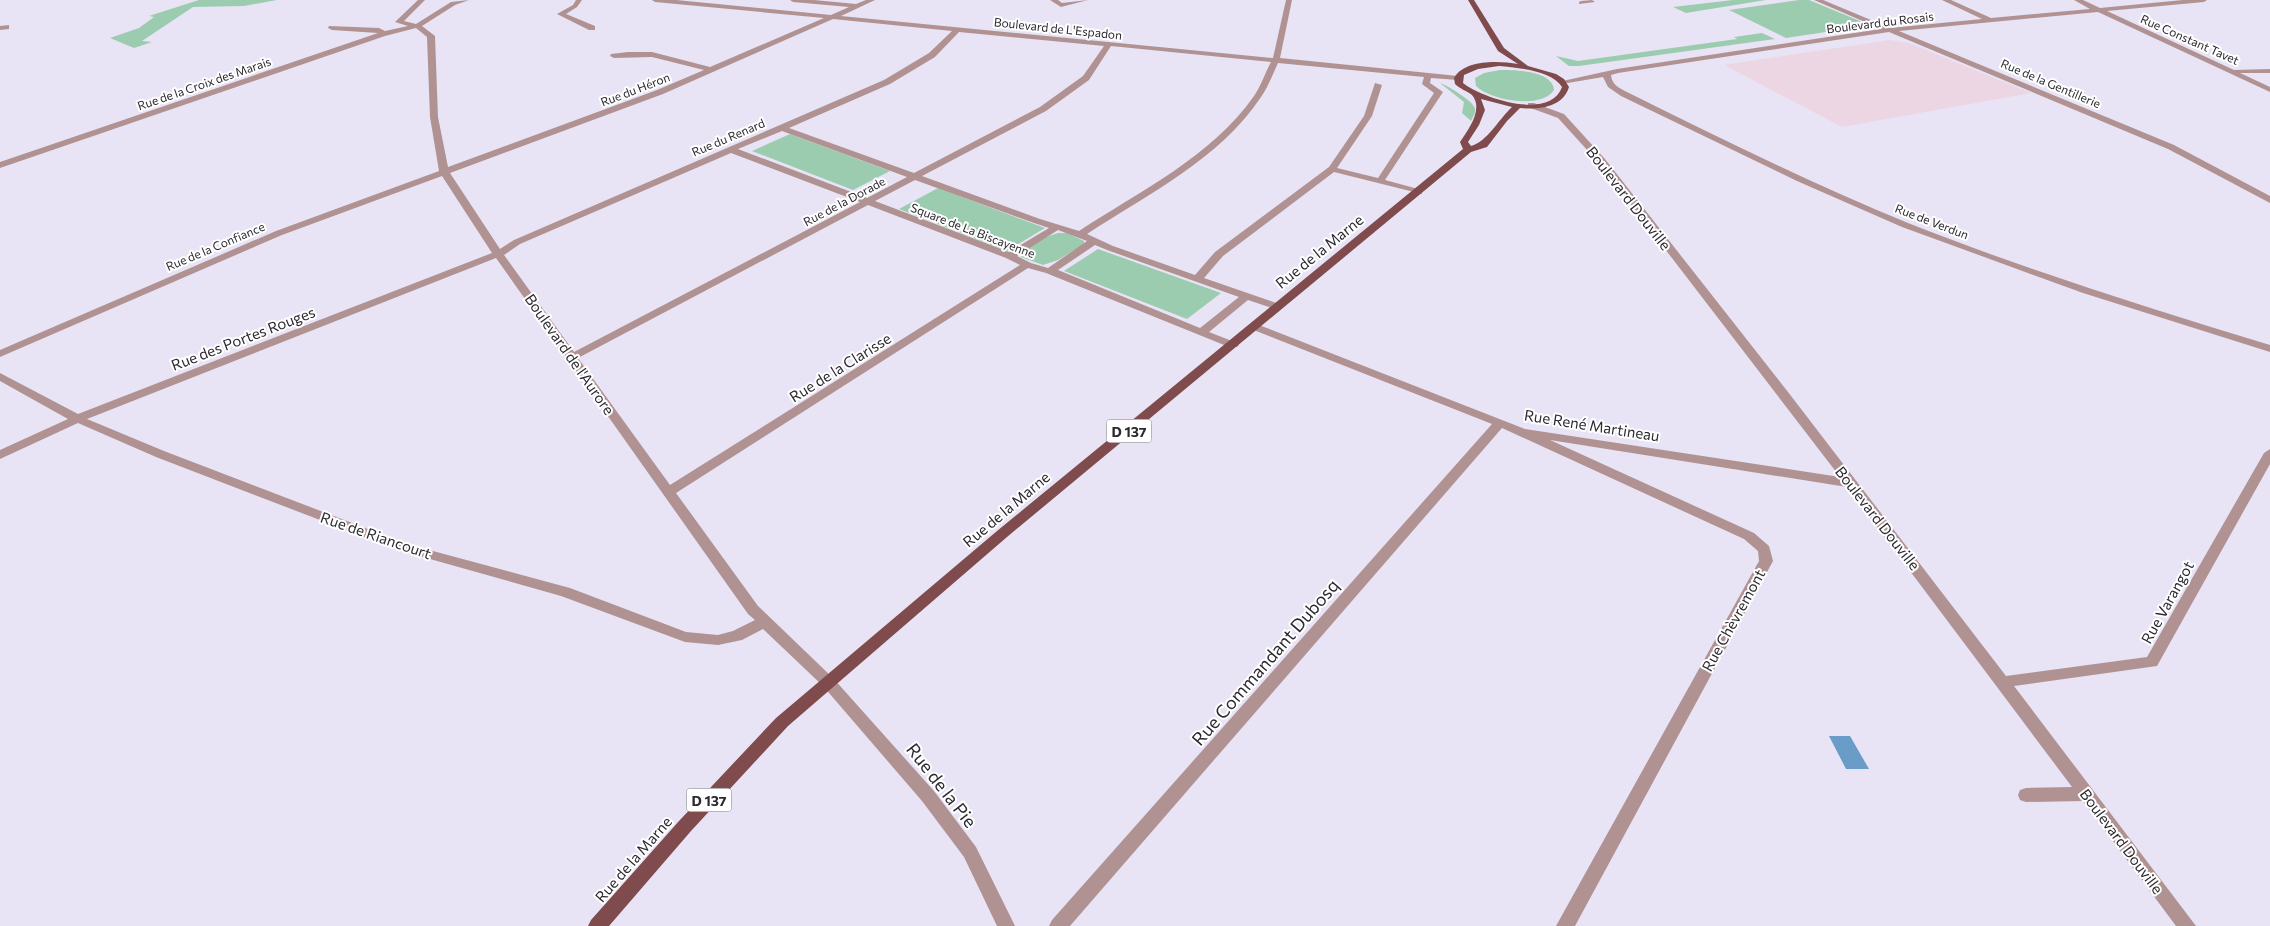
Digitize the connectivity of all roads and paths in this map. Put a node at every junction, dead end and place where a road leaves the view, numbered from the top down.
1 (422, 0) edge
2 (466, 0) edge
3 (579, 0) edge
4 (655, 0) edge
5 (793, 0) edge
6 (872, 0) edge
7 (1053, 0) edge
8 (1085, 0) edge
9 (1289, 0) edge
10 (1471, 0) edge
11 (1817, 0) edge
12 (1945, 0) edge
13 (2077, 0) edge
14 (2204, 0) edge
15 (2188, 1) edge
16 (454, 2) edge
17 (1592, 2) dead end
18 (1581, 4) dead end
19 (857, 6) junction
20 (2100, 10) junction
21 (831, 17) junction
22 (1992, 20) junction
23 (417, 26) junction
24 (332, 28) dead end
25 (592, 28) dead end
26 (958, 29) junction
27 (1891, 30) junction
28 (383, 34) junction
29 (1109, 44) junction
30 (1501, 49) junction
31 (614, 56) dead end
32 (1275, 60) junction
33 (1486, 65) junction
34 (1527, 67) junction
35 (711, 70) junction
36 (2270, 71) edge
37 (2235, 72) junction
38 (1607, 74) junction
39 (1428, 75) junction
40 (1458, 78) junction
41 (1562, 82) junction
42 (1378, 85) dead end
43 (2270, 90) edge
44 (1476, 96) junction
45 (1558, 99) junction
46 (1519, 105) junction
47 (1531, 105) junction
48 (1561, 116) junction
49 (782, 128) junction
50 (732, 150) junction
51 (1468, 150) junction
52 (0, 165) edge
53 (1332, 169) junction
54 (444, 171) junction
55 (917, 177) junction
56 (1381, 180) junction
57 (1419, 192) junction
58 (2270, 200) edge
59 (868, 202) junction
60 (1057, 227) junction
61 (1080, 234) junction
62 (1094, 241) junction
63 (498, 254) junction
64 (1010, 256) junction
65 (1027, 265) junction
66 (1050, 271) junction
67 (1197, 279) junction
68 (1246, 296) junction
69 (1278, 306) junction
70 (1255, 327) junction
71 (1202, 332) junction
72 (1233, 345) junction
73 (2270, 349) edge
74 (0, 354) edge
75 (572, 357) junction
76 (0, 376) edge
77 (78, 419) junction
78 (1499, 424) junction
79 (1522, 432) junction
80 (2270, 453) edge
81 (0, 455) edge
82 (1850, 484) junction
83 (669, 492) junction
84 (764, 622) junction
85 (828, 682) junction
86 (2003, 682) junction
87 (2087, 794) junction
88 (2026, 795) dead end
89 (597, 926) edge
90 (1006, 926) edge
91 (1058, 926) edge
92 (1565, 926) edge
93 (2186, 926) edge

1 - 23 street
2 - 16 street
3 - 25 street
4 - 21 street, Boulevard de L'Espadon
5 - 19 street
6 - 19 street, Rue du Héron
7 - 8 street
9 - 32 street
10 - 30 main road
11 - 27 street, Rue de la Gentillerie
12 - 22 street
13 - 20 street, Rue Constant Tavet
14 - 15 street, Boulevard du Rosais
15 - 20 street, Boulevard du Rosais
16 - 23 street
17 - 18 street
19 - 21 street, Rue du Héron
20 - 22 street, Boulevard du Rosais
20 - 37 street, Rue Constant Tavet
21 - 26 street, Boulevard de L'Espadon
21 - 35 street, Rue du Héron
22 - 27 street, Boulevard du Rosais
23 - 28 street, Rue de la Croix des Marais
23 - 54 street, Boulevard de l'Aurore
24 - 28 street
26 - 29 street, Boulevard de L'Espadon
26 - 49 street, Rue du Renard
27 - 38 street, Boulevard du Rosais
27 - 58 street, Rue de la Gentillerie
28 - 52 street, Rue de la Croix des Marais
29 - 32 street, Boulevard de L'Espadon
29 - 55 street, Rue de la Dorade
30 - 33 main road
30 - 34 main road
31 - 35 street
32 - 39 street, Boulevard de L'Espadon
32 - 61 street
33 - 34 main road
33 - 40 main road
34 - 41 main road
35 - 54 street, Rue du Héron
36 - 37 street
37 - 43 street, Rue Constant Tavet
38 - 41 street, Boulevard du Rosais
38 - 73 street, Rue de Verdun
39 - 40 street, Boulevard de L'Espadon
39 - 56 street
40 - 44 main road
41 - 45 main road
42 - 53 street
44 - 46 main road
44 - 51 main road
45 - 47 main road
45 - 48 street
46 - 47 main road
46 - 51 main road, Rue de la Marne / D 137
47 - 48 street
48 - 82 street, Boulevard Douville
49 - 50 street, Rue du Renard
49 - 55 street
50 - 59 street, Square de La Biscayenne
50 - 63 street, Rue du Renard
51 - 57 main road, Rue de la Marne / D 137
53 - 56 street
53 - 67 street
54 - 63 street, Boulevard de l'Aurore
54 - 74 street, Rue de la Confiance
55 - 59 street, Rue de la Dorade
55 - 60 street
56 - 57 street
57 - 69 main road, Rue de la Marne / D 137
59 - 64 street, Square de La Biscayenne
59 - 75 street, Rue de la Dorade
60 - 61 street
60 - 64 street
61 - 62 street
62 - 66 street
62 - 67 street
63 - 75 street, Boulevard de l'Aurore
63 - 77 street, Rue des Portes Rouges
64 - 65 street, Square de La Biscayenne
65 - 66 street, Square de La Biscayenne
65 - 83 street, Rue de la Clarisse
66 - 71 street, Square de La Biscayenne
67 - 68 street
68 - 69 street
68 - 71 street
69 - 70 main road, Rue de la Marne / D 137
70 - 72 main road, Rue de la Marne / D 137
70 - 78 street, Rue René Martineau
71 - 72 street, Square de La Biscayenne
72 - 85 main road, Rue de la Marne / D 137
75 - 83 street, Boulevard de l'Aurore
76 - 77 street, Rue de Riancourt
77 - 81 street, Rue des Portes Rouges
77 - 84 street, Rue de Riancourt
78 - 79 street, Rue René Martineau
78 - 91 street, Rue Commandant Dubosq
79 - 82 street, Rue René Martineau
79 - 92 street, Rue Chèvremont
80 - 86 street, Rue Varangot
82 - 86 street, Boulevard Douville
83 - 84 street, Boulevard de l'Aurore
84 - 85 street, Boulevard de l'Aurore
85 - 89 main road, Rue de la Marne / D 137
85 - 90 street, Rue de la Pie
86 - 87 street, Boulevard Douville
87 - 88 street
87 - 93 street, Boulevard Douville

